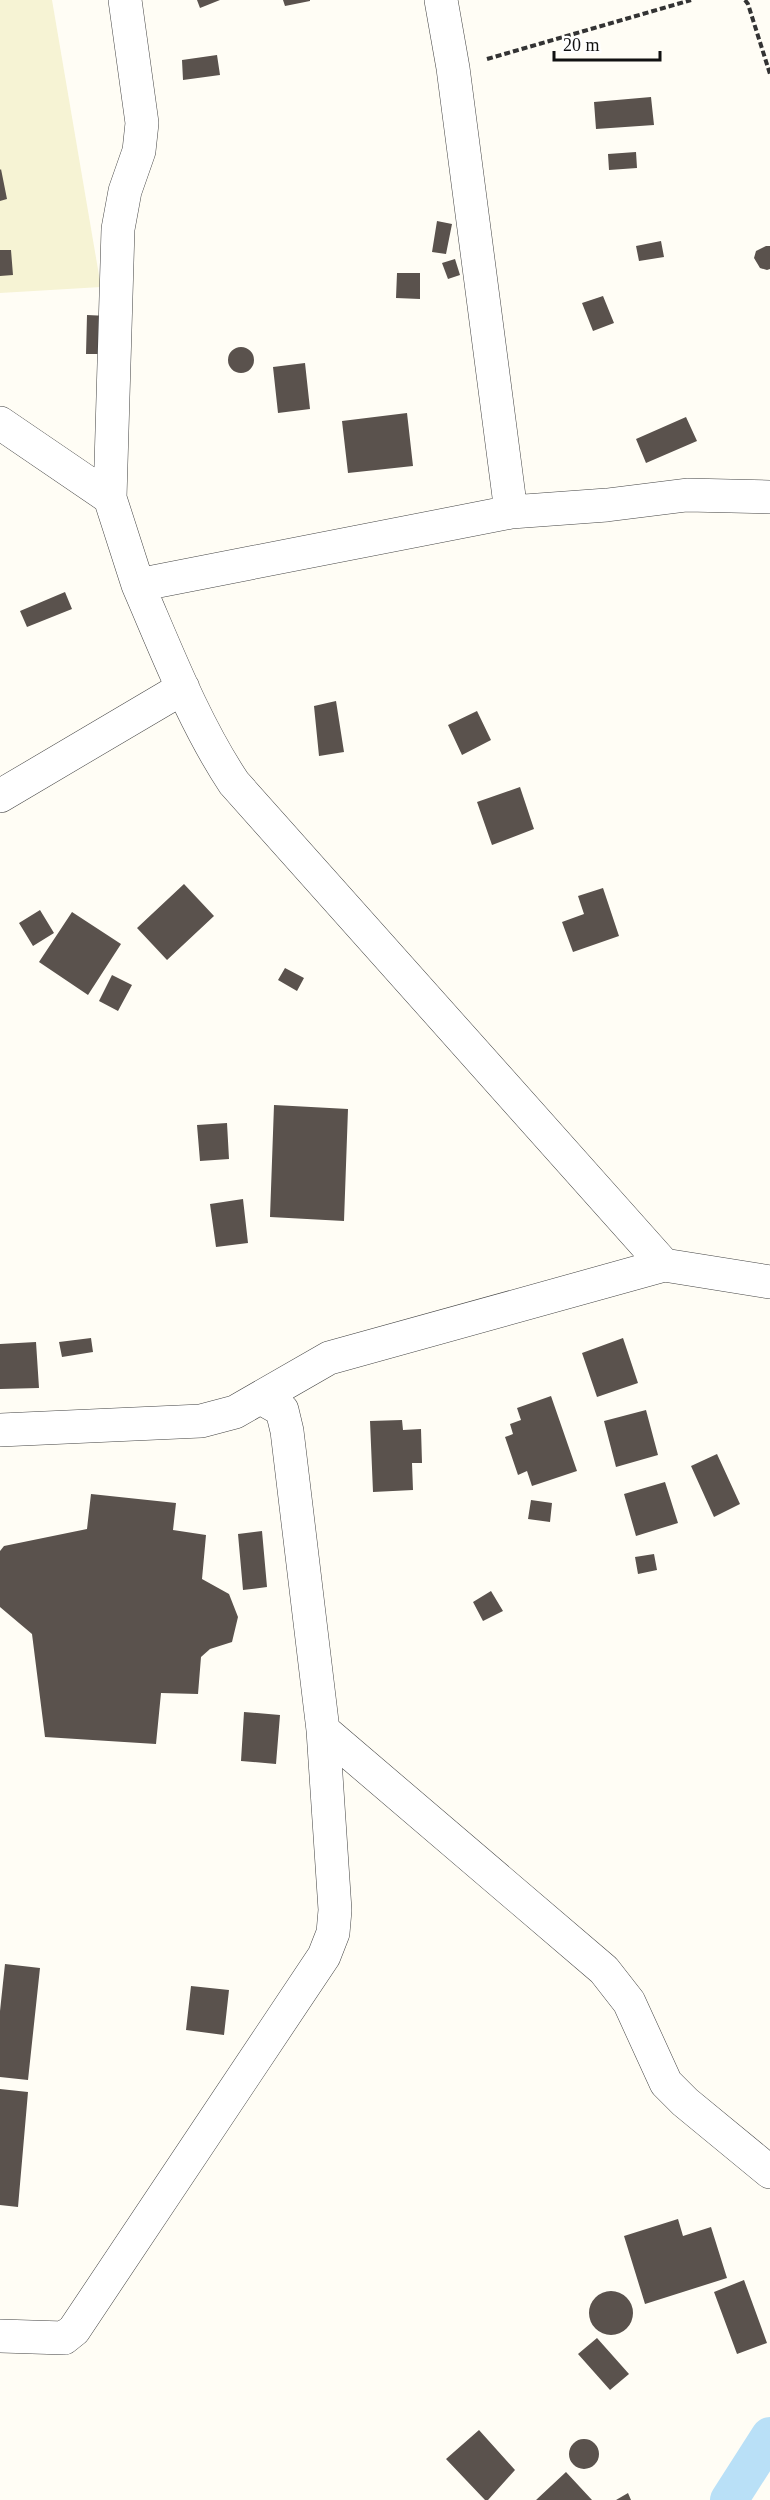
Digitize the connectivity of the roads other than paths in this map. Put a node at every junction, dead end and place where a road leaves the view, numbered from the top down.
1 (125, 0) edge
2 (441, 0) edge
3 (0, 423) edge
4 (770, 497) edge
5 (110, 498) junction
6 (512, 512) junction
7 (138, 585) junction
8 (183, 688) junction
9 (0, 796) edge
10 (664, 1265) junction
11 (770, 1282) edge
12 (261, 1398) junction
13 (0, 1430) edge
14 (323, 1730) junction
15 (770, 2172) edge
16 (0, 2336) edge

1 - 5 street
2 - 6 street
3 - 5 street
4 - 6 street
5 - 7 street
6 - 7 street
7 - 8 street
8 - 9 street
8 - 10 street
10 - 11 street
10 - 12 street
12 - 13 street
12 - 14 street
14 - 15 street
14 - 16 street

